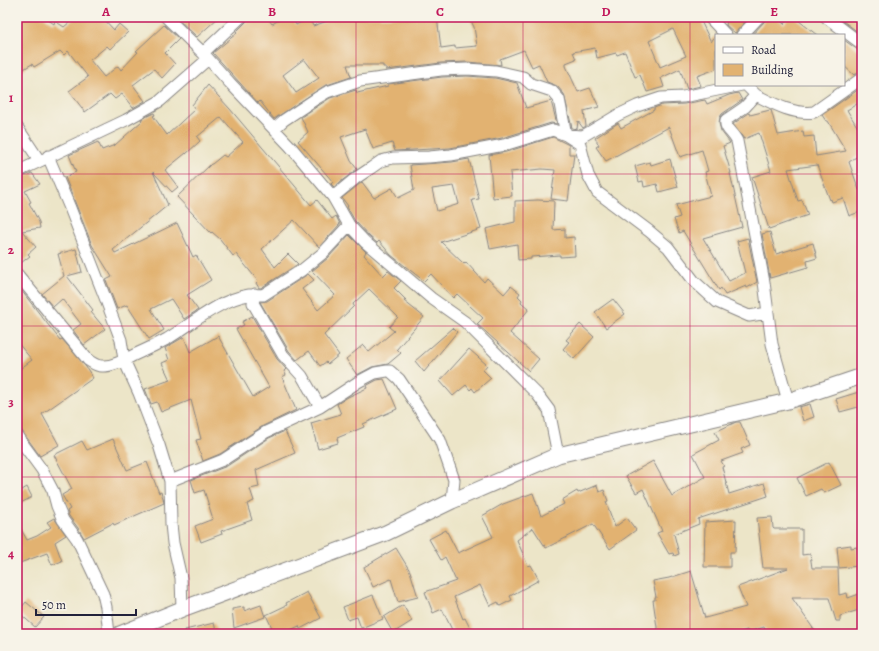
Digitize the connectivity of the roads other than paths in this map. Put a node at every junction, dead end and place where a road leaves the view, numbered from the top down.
1 (166, 17) edge
2 (241, 17) edge
3 (709, 17) edge
4 (758, 17) edge
5 (826, 17) edge
6 (725, 34) edge
7 (743, 34) edge
8 (862, 44) edge
9 (206, 56) junction
10 (862, 78) edge
11 (737, 86) edge
12 (747, 86) edge
13 (754, 94) junction
14 (17, 127) edge
15 (274, 129) junction
16 (566, 135) junction
17 (44, 158) junction
18 (17, 172) edge
19 (333, 197) junction
20 (349, 225) junction
21 (17, 274) edge
22 (255, 294) junction
23 (768, 314) junction
24 (124, 360) junction
25 (862, 376) edge
26 (788, 401) junction
27 (320, 407) junction
28 (17, 436) edge
29 (558, 455) junction
30 (170, 481) junction
31 (452, 501) junction
32 (182, 609) junction
33 (109, 634) edge
34 (120, 634) edge

1 - 9 street
2 - 9 street
3 - 6 street
4 - 7 street
5 - 8 street
9 - 15 street
9 - 17 street
10 - 13 street
11 - 16 street
12 - 13 street
13 - 23 street
14 - 17 street
15 - 16 street
15 - 19 street
16 - 19 street
16 - 23 street
17 - 18 street
17 - 24 street
19 - 20 street
20 - 22 street
20 - 29 street
21 - 24 street
22 - 24 street
22 - 27 street
23 - 26 street
24 - 30 street
25 - 26 street
26 - 29 street
27 - 30 street
27 - 31 street
28 - 33 street
29 - 31 street
30 - 32 street
31 - 32 street
32 - 34 street

